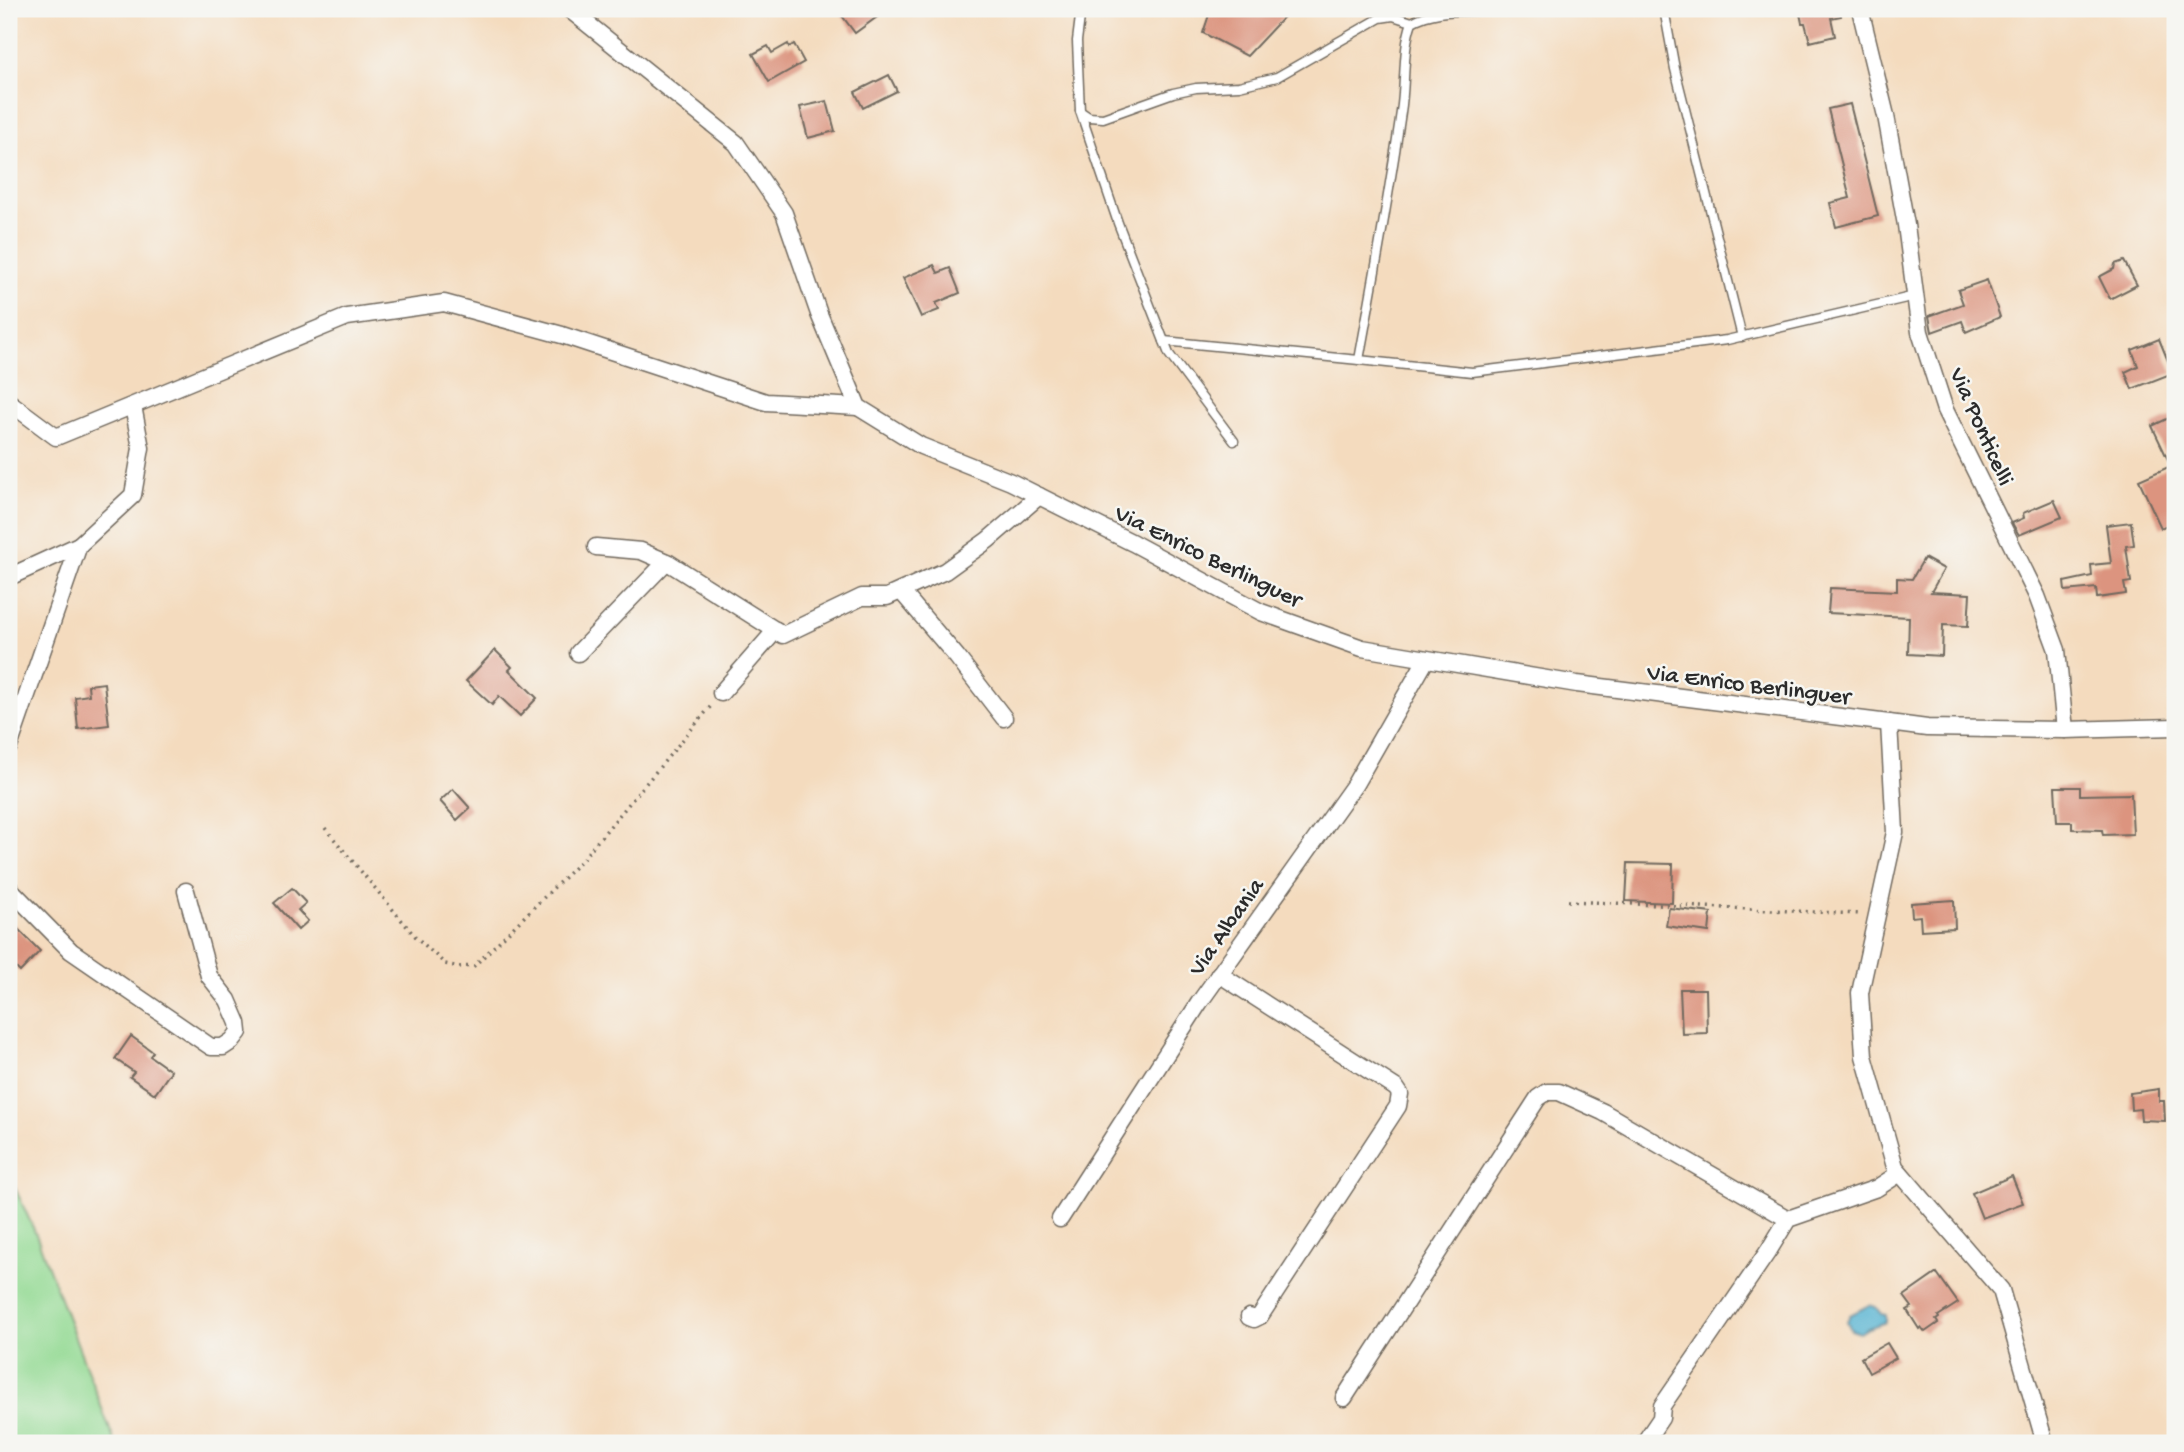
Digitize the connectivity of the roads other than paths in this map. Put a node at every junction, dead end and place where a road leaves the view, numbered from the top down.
1 (569, 9) edge
2 (1081, 9) edge
3 (1499, 9) edge
4 (1664, 9) edge
5 (1860, 9) edge
6 (1412, 22) junction
7 (1080, 111) junction
8 (1915, 296) junction
9 (1742, 337) junction
10 (1164, 341) junction
11 (1359, 360) junction
12 (9, 402) edge
13 (133, 406) junction
14 (859, 407) junction
15 (1234, 441) dead end
16 (1039, 496) junction
17 (79, 545) junction
18 (596, 547) dead end
19 (666, 562) junction
20 (9, 577) edge
21 (901, 591) junction
22 (776, 630) junction
23 (578, 653) dead end
24 (1426, 660) junction
25 (721, 693) road end
26 (1004, 718) dead end
27 (1889, 723) junction
28 (2175, 727) edge
29 (2065, 730) junction
30 (9, 747) edge
31 (9, 888) edge
32 (186, 891) dead end
33 (1219, 974) junction
34 (1900, 1173) junction
35 (1060, 1219) dead end
36 (1788, 1219) junction
37 (1249, 1317) dead end
38 (1344, 1398) dead end
39 (1644, 1443) edge
40 (2045, 1443) edge

1 - 14 street
2 - 7 lane
3 - 6 lane
4 - 9 lane
5 - 8 street, Via Ponticelli
6 - 7 lane
6 - 11 lane
7 - 10 lane
8 - 9 lane
8 - 29 street, Via Ponticelli
9 - 11 lane
10 - 11 lane
10 - 15 lane
12 - 13 street
13 - 14 street
13 - 17 street
14 - 16 street, Via Enrico Berlinguer
16 - 21 street
16 - 24 street, Via Enrico Berlinguer
17 - 20 street
17 - 30 street
18 - 19 street
19 - 22 street
19 - 23 street
21 - 22 street
21 - 26 street
22 - 25 street
24 - 27 street, Via Enrico Berlinguer
24 - 33 street, Via Albania
27 - 29 street, Via Enrico Berlinguer
27 - 34 street
28 - 29 street, Via Enrico Berlinguer
31 - 32 street
33 - 35 street, Via Albania
33 - 37 street
34 - 36 street
34 - 40 street
36 - 38 street
36 - 39 street

